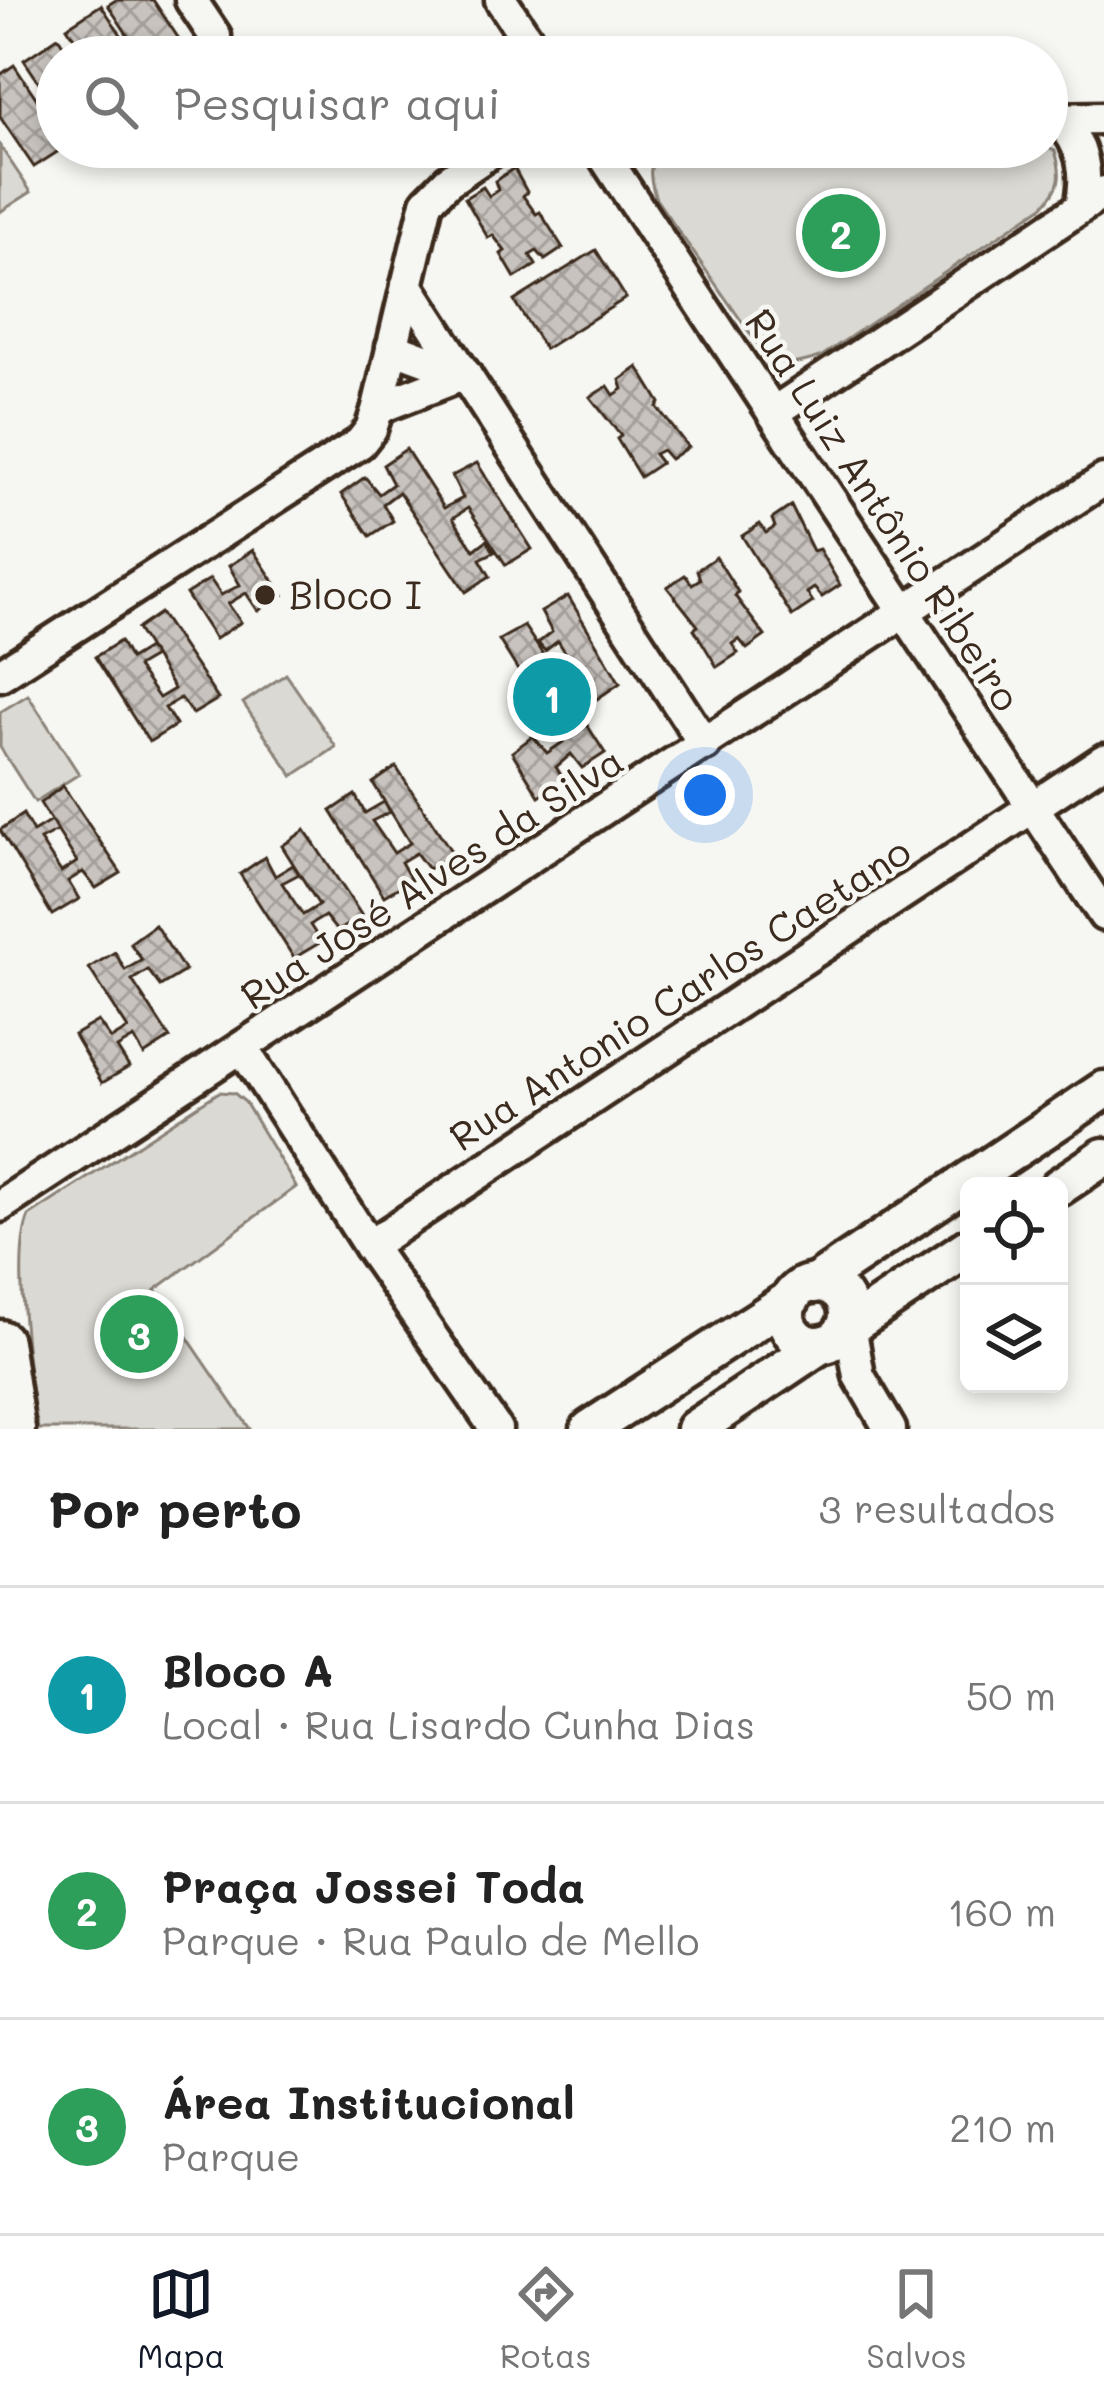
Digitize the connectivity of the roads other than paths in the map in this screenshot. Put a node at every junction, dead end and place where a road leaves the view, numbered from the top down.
1 (191, 0) edge
2 (501, 0) edge
3 (215, 36) dead end
4 (524, 36) edge
5 (1068, 118) edge
6 (1104, 118) edge
7 (1068, 130) edge
8 (468, 168) edge
9 (618, 168) edge
10 (1093, 199) edge
11 (406, 285) junction
12 (392, 347) junction
13 (465, 374) junction
14 (378, 408) junction
15 (773, 413) junction
16 (1104, 480) edge
17 (904, 612) junction
18 (0, 675) edge
19 (705, 746) junction
20 (1104, 760) edge
21 (1033, 807) junction
22 (1104, 915) edge
23 (243, 1049) junction
24 (1104, 1090) edge
25 (1104, 1157) edge
26 (1068, 1181) edge
27 (0, 1206) edge
28 (369, 1246) junction
29 (960, 1253) edge
30 (803, 1291) junction
31 (830, 1334) junction
32 (0, 1342) edge
33 (13, 1429) edge
34 (496, 1429) edge
35 (590, 1429) edge
36 (695, 1429) edge
37 (890, 1429) edge

1 - 3 street
2 - 4 street
5 - 6 street
7 - 10 street
8 - 11 street
9 - 15 street, Rua Luiz Antônio Ribeiro
10 - 15 street
11 - 12 street
11 - 13 street
12 - 13 street
12 - 14 street
13 - 14 street
13 - 19 street
14 - 18 street
15 - 17 street, Rua Luiz Antônio Ribeiro
16 - 17 street, Rua José Alves da Silva
17 - 19 street, Rua José Alves da Silva
17 - 21 street, Rua Luiz Antônio Ribeiro
19 - 23 street, Rua José Alves da Silva
20 - 21 street, Rua Antonio Carlos Caetano
21 - 22 street, Rua Luiz Antônio Ribeiro
21 - 28 street, Rua Antonio Carlos Caetano
23 - 27 street, Rua José Alves da Silva
23 - 28 street
24 - 30 street
25 - 26 street
28 - 34 street
29 - 31 street
30 - 31 street
30 - 31 street
30 - 35 street
31 - 36 street
31 - 37 street
32 - 33 main road

